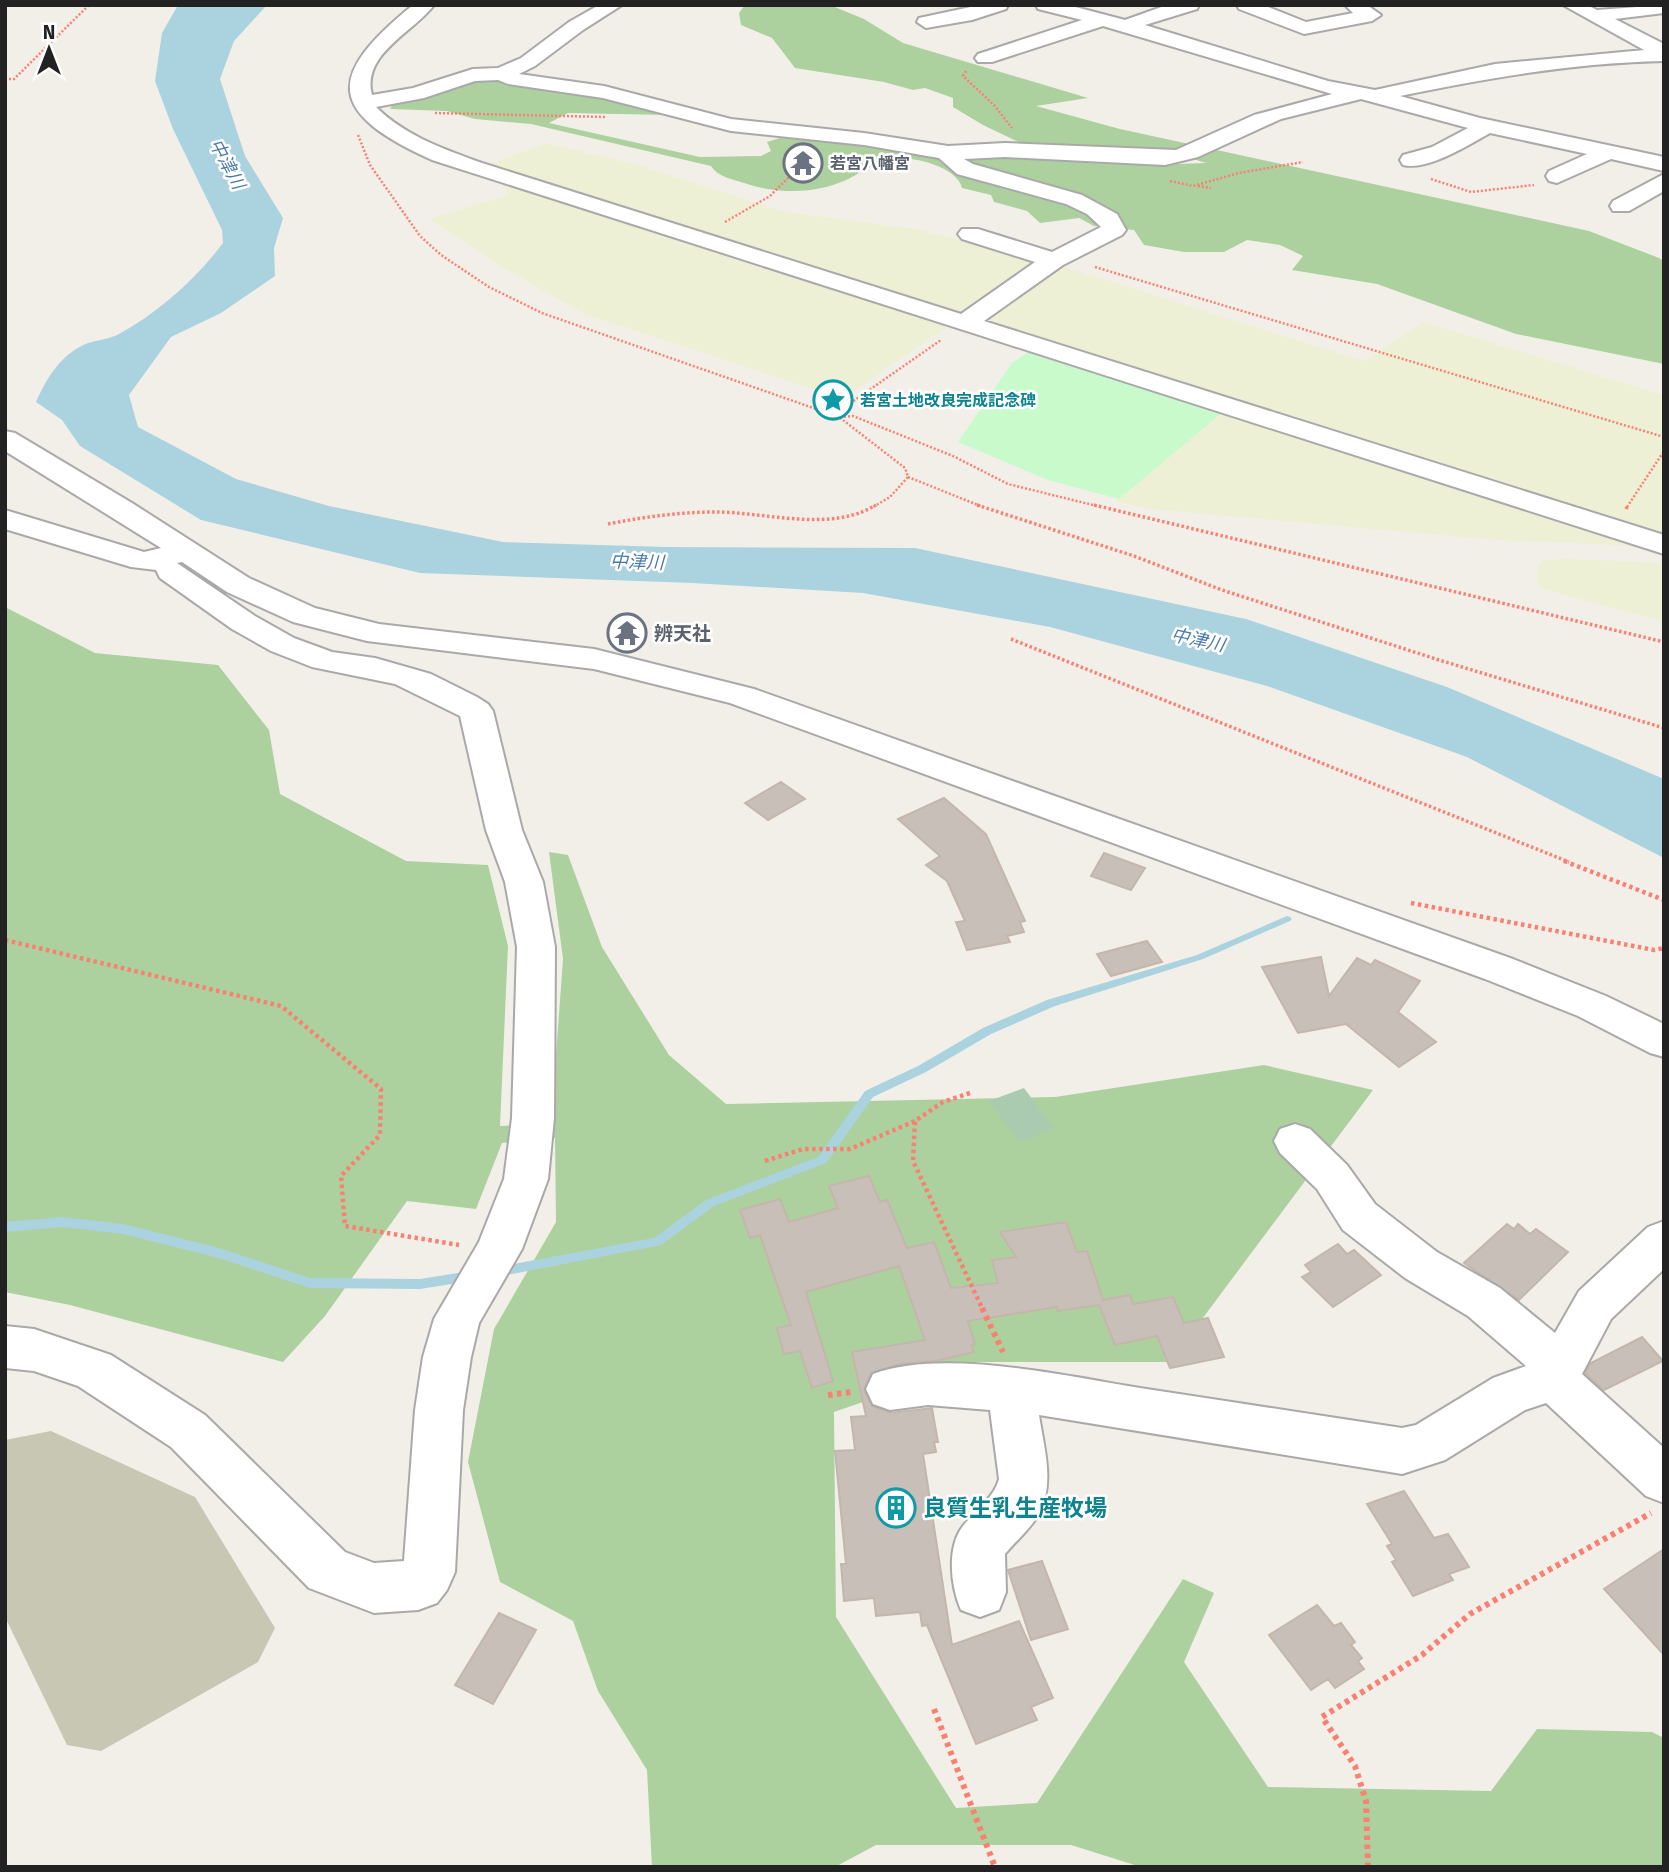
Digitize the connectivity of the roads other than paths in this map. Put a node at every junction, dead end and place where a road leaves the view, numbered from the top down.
1 (425, 5) edge
2 (613, 5) edge
3 (999, 5) edge
4 (1189, 5) edge
5 (1356, 5) edge
6 (1572, 5) edge
7 (1061, 7) edge
8 (1657, 9) dead end
9 (1251, 11) edge
10 (1595, 16) junction
11 (1102, 20) junction
12 (926, 22) dead end
13 (1130, 27) junction
14 (1664, 54) edge
15 (1474, 57) dead end
16 (985, 58) road end
17 (1029, 62) dead end
18 (1516, 67) junction
19 (1495, 70) junction
20 (502, 74) junction
21 (1541, 81) dead end
22 (1369, 94) junction
23 (365, 107) junction
24 (1488, 126) junction
25 (1609, 152) junction
26 (948, 153) junction
27 (1411, 160) road end
28 (1664, 164) edge
29 (1557, 176) road end
30 (1664, 181) edge
31 (1657, 212) dead end
32 (970, 234) dead end
33 (1057, 259) junction
34 (966, 322) junction
35 (5, 439) edge
36 (5, 519) edge
37 (1664, 545) edge
38 (170, 556) junction
39 (1664, 1042) edge
40 (1296, 1141) dead end
41 (1664, 1240) edge
42 (5, 1347) edge
43 (1557, 1373) junction
44 (890, 1389) dead end
45 (1016, 1390) junction
46 (1664, 1480) edge
47 (980, 1592) dead end

1 - 23 street
2 - 20 street
3 - 12 street
4 - 13 street
5 - 9 street
6 - 10 street
7 - 11 street
8 - 10 street
10 - 14 street
11 - 13 street
11 - 16 street
13 - 17 street
13 - 22 street
14 - 18 street
15 - 19 street
18 - 19 street
18 - 21 street
19 - 22 street
20 - 23 street
20 - 26 street
22 - 24 street
22 - 26 street
23 - 34 street
24 - 25 street
24 - 27 street
25 - 28 street
25 - 29 street
26 - 33 street
30 - 31 street
32 - 33 street
33 - 34 street
34 - 37 street
35 - 38 street
36 - 38 street
38 - 39 street
38 - 42 street
40 - 43 street
41 - 43 street
43 - 45 street
43 - 46 street
44 - 45 street
45 - 47 street

